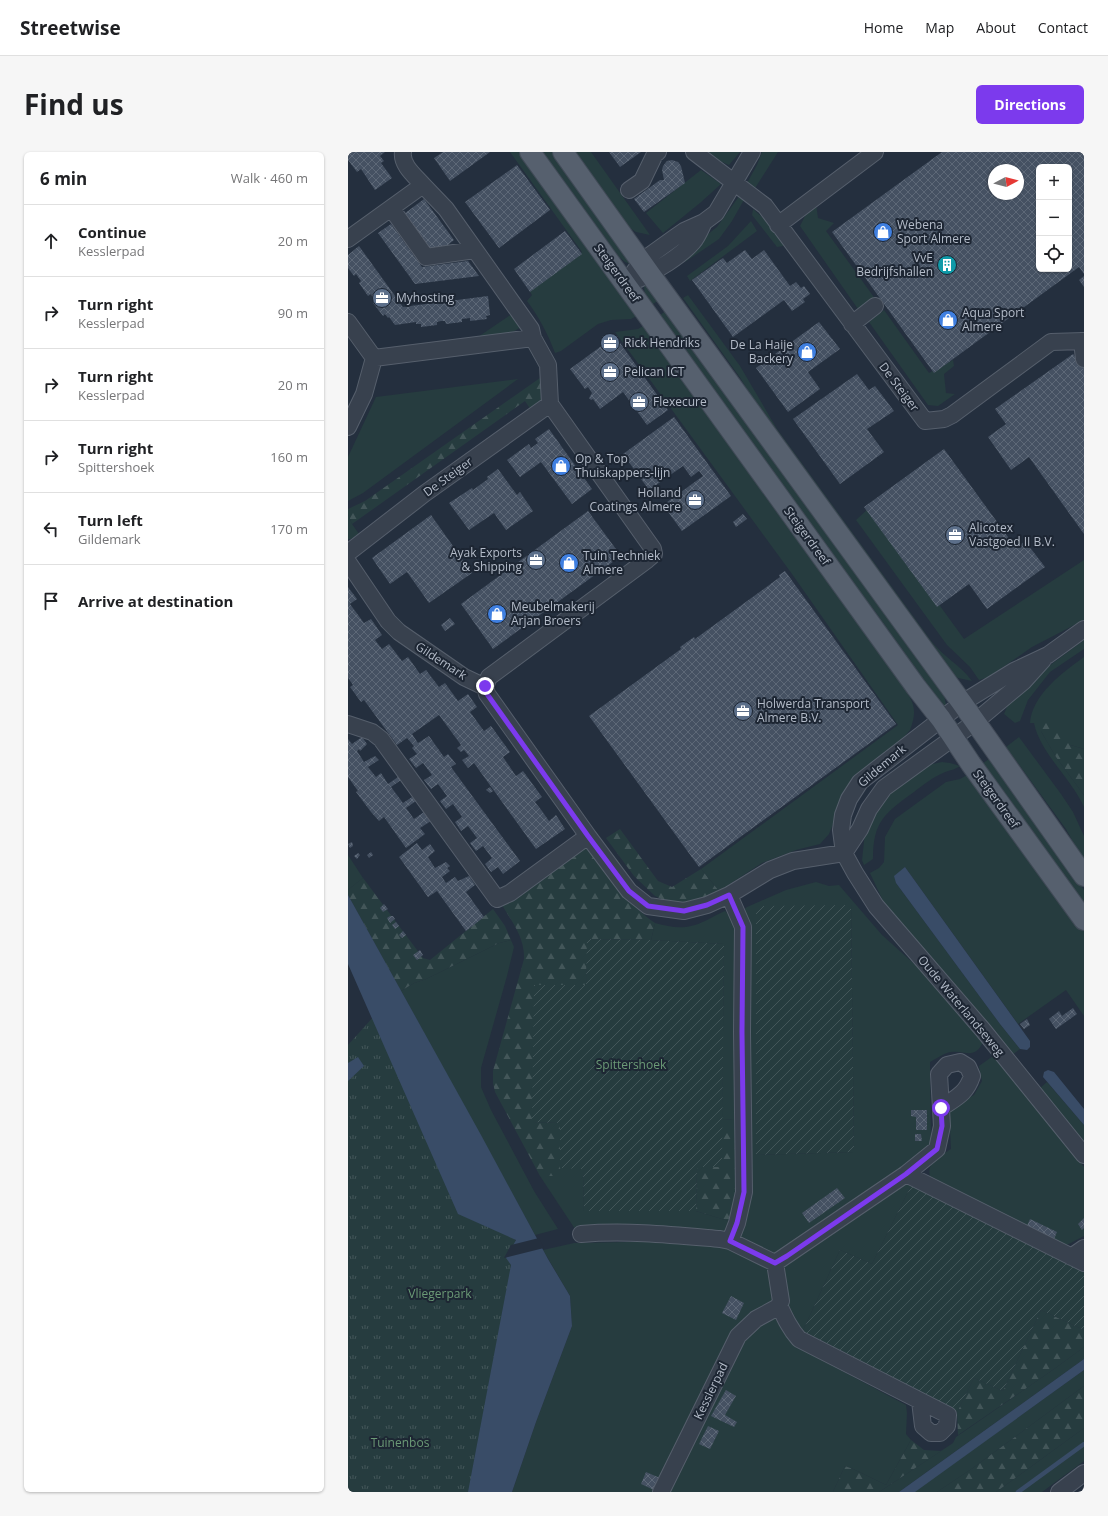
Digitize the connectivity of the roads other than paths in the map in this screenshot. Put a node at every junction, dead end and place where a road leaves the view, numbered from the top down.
1 (403, 152) edge
2 (530, 152) edge
3 (563, 152) edge
4 (658, 152) edge
5 (694, 152) edge
6 (752, 152) edge
7 (875, 152) edge
8 (734, 183) junction
9 (424, 185) junction
10 (629, 190) dead end
11 (391, 208) junction
12 (778, 225) junction
13 (348, 240) edge
14 (475, 250) junction
15 (646, 268) junction
16 (625, 284) junction
17 (875, 306) dead end
18 (348, 322) edge
19 (852, 324) junction
20 (533, 338) junction
21 (1083, 341) edge
22 (374, 358) junction
23 (1084, 359) edge
24 (550, 404) junction
25 (348, 428) edge
26 (348, 553) edge
27 (348, 562) edge
28 (1084, 629) edge
29 (1048, 654) junction
30 (485, 686) junction
31 (962, 703) junction
32 (941, 719) junction
33 (975, 722) junction
34 (348, 724) edge
35 (953, 738) junction
36 (588, 836) junction
37 (844, 853) junction
38 (1084, 876) edge
39 (729, 895) junction
40 (1084, 920) edge
41 (941, 1108) dead end
42 (1084, 1155) edge
43 (906, 1174) junction
44 (581, 1234) dead end
45 (730, 1241) junction
46 (1084, 1248) edge
47 (1077, 1260) edge
48 (775, 1263) junction
49 (779, 1305) junction
50 (920, 1401) dead end
51 (1084, 1473) edge
52 (661, 1492) edge
53 (1059, 1492) edge

1 - 9 street
2 - 16 main road, Steigerdreef
3 - 15 main road
4 - 10 street
5 - 8 street, De Steiger
6 - 8 street
7 - 12 street
8 - 12 street, De Steiger
8 - 15 street
9 - 11 street
9 - 14 street
11 - 13 street
11 - 14 street
12 - 19 street, De Steiger
14 - 20 street
15 - 16 street
15 - 31 main road
16 - 32 main road, Steigerdreef
17 - 19 street
18 - 22 street
19 - 21 street, De Steiger
20 - 22 street
20 - 24 street
21 - 23 street
22 - 25 street
24 - 26 street, De Steiger
24 - 30 street
27 - 30 street, Gildemark
28 - 29 street
29 - 31 street, Gildemark
29 - 33 street, Gildemark
30 - 36 street
31 - 32 street, Gildemark
31 - 33 main road
32 - 35 main road, Steigerdreef
32 - 37 street, Gildemark
33 - 35 street, Gildemark
33 - 38 main road
34 - 36 street
35 - 37 street, Gildemark
35 - 40 main road, Steigerdreef
36 - 39 street
37 - 39 street
37 - 42 street, Oude Waterlandseweg
39 - 45 street
41 - 43 street
43 - 47 street
43 - 48 street
44 - 45 street
45 - 48 street
46 - 47 street
48 - 49 street
49 - 50 street
49 - 52 street, Kesslerpad
51 - 53 street

